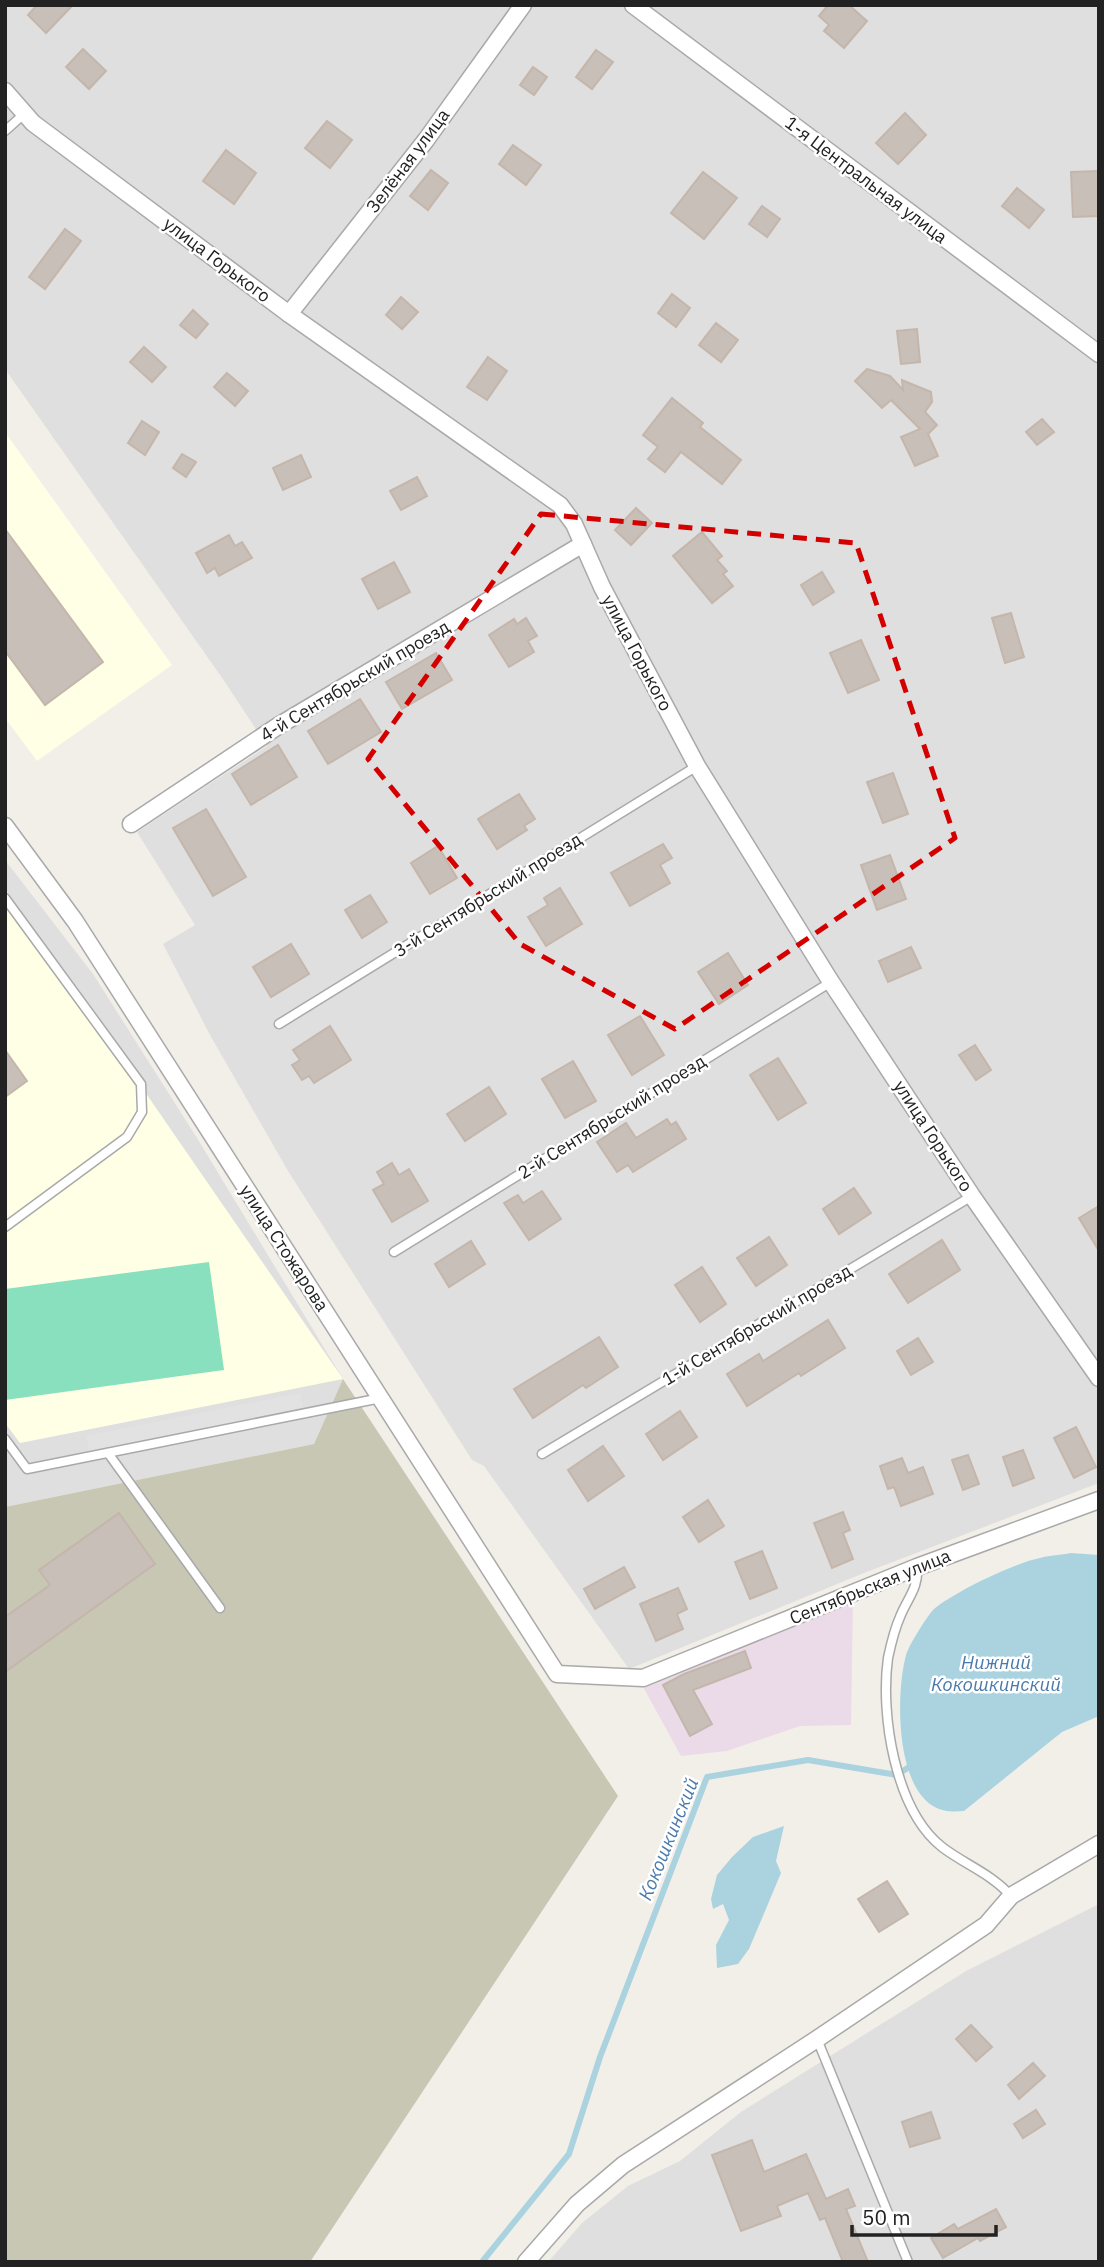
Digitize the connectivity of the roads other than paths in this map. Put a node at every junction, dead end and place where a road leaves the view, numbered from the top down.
1 (523, 5) edge
2 (633, 5) edge
3 (5, 91) edge
4 (24, 114) junction
5 (5, 131) edge
6 (289, 314) junction
7 (1099, 354) edge
8 (583, 544) junction
9 (697, 766) junction
10 (131, 824) dead end
11 (5, 826) edge
12 (5, 898) edge
13 (831, 982) junction
14 (279, 1024) dead end
15 (972, 1196) junction
16 (5, 1227) edge
17 (394, 1252) dead end
18 (1099, 1378) edge
19 (381, 1398) junction
20 (5, 1439) edge
21 (108, 1453) junction
22 (542, 1454) dead end
23 (1099, 1500) edge
24 (918, 1567) junction
25 (220, 1608) dead end
26 (643, 1678) joint
27 (1099, 1844) edge
28 (1011, 1896) junction
29 (817, 2039) junction
30 (526, 2262) edge
31 (908, 2262) edge

1 - 6 street, Зелёная улица
2 - 7 street, 1-я Центральная улица
3 - 4 street, улица Горького
4 - 5 lane
4 - 6 street, улица Горького
6 - 8 street, улица Горького
8 - 9 street, улица Горького
8 - 10 street, 4-й Сентябрьский проезд
9 - 13 street, улица Горького
9 - 14 lane, 3-й Сентябрьский проезд
11 - 19 street, улица Стожарова
12 - 16 lane
13 - 15 street, улица Горького
13 - 17 lane, 2-й Сентябрьский проезд
15 - 18 street, улица Горького
15 - 22 lane, 1-й Сентябрьский проезд
19 - 21 lane
19 - 26 street, улица Стожарова
20 - 21 lane
21 - 25 lane
23 - 24 street, Сентябрьская улица
24 - 26 street, Сентябрьская улица
24 - 28 lane
27 - 28 street
28 - 29 street
29 - 30 street
29 - 31 lane

